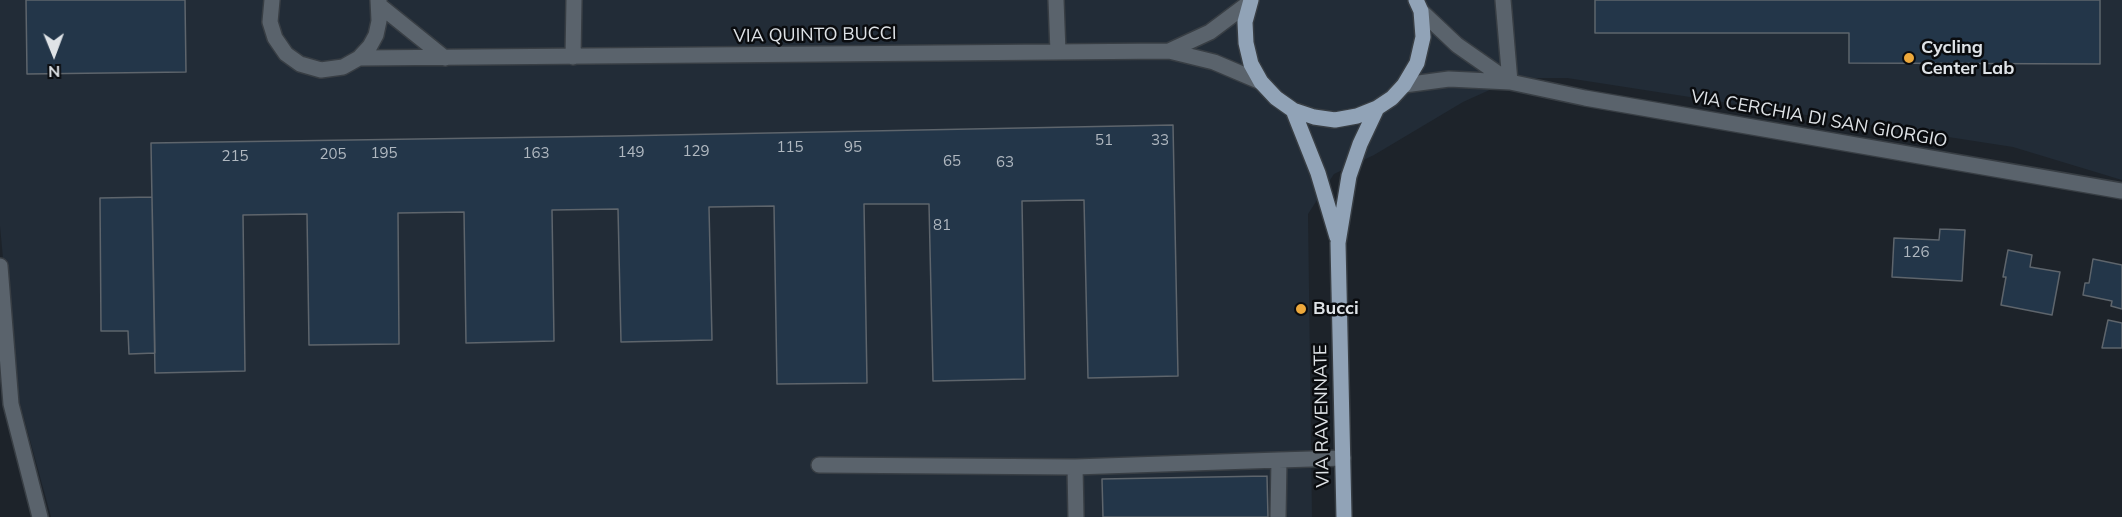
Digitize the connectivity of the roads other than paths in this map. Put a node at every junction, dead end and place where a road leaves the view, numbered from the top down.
1 (271, 0) edge
2 (574, 0) edge
3 (1056, 0) edge
4 (1503, 0) edge
5 (1250, 1) edge
6 (379, 2) edge
7 (1419, 6) edge
8 (1169, 51) junction
9 (1058, 52) junction
10 (573, 57) junction
11 (358, 58) junction
12 (445, 58) junction
13 (1261, 82) junction
14 (1510, 82) junction
15 (1404, 85) junction
16 (1377, 108) junction
17 (1293, 110) junction
18 (2122, 191) edge
19 (1338, 243) junction
20 (0, 266) edge
21 (1343, 458) junction
22 (1279, 460) junction
23 (819, 465) dead end
24 (1075, 467) junction
25 (40, 517) edge
26 (1076, 517) edge
27 (1278, 517) edge
28 (1344, 517) edge

1 - 11 street, VIA QUINTO BUCCI
2 - 10 street
3 - 9 street
4 - 14 street
5 - 8 street, VIA QUINTO BUCCI
5 - 13 main road
6 - 11 street
6 - 12 street
7 - 14 street, VIA CERCHIA DI SAN GIORGIO
7 - 15 main road
8 - 9 street, VIA QUINTO BUCCI
8 - 13 street, VIA QUINTO BUCCI
9 - 10 street, VIA QUINTO BUCCI
10 - 12 street, VIA QUINTO BUCCI
11 - 12 street, VIA QUINTO BUCCI
13 - 17 main road
14 - 15 street, VIA CERCHIA DI SAN GIORGIO
14 - 18 street, VIA CERCHIA DI SAN GIORGIO
15 - 16 main road
16 - 17 main road
16 - 19 main road, VIA RAVENNATE
17 - 19 main road, VIA RAVENNATE
19 - 21 main road, VIA RAVENNATE
20 - 25 street
21 - 22 street
21 - 28 main road, VIA RAVENNATE
22 - 24 street
22 - 27 street
23 - 24 street
24 - 26 street

